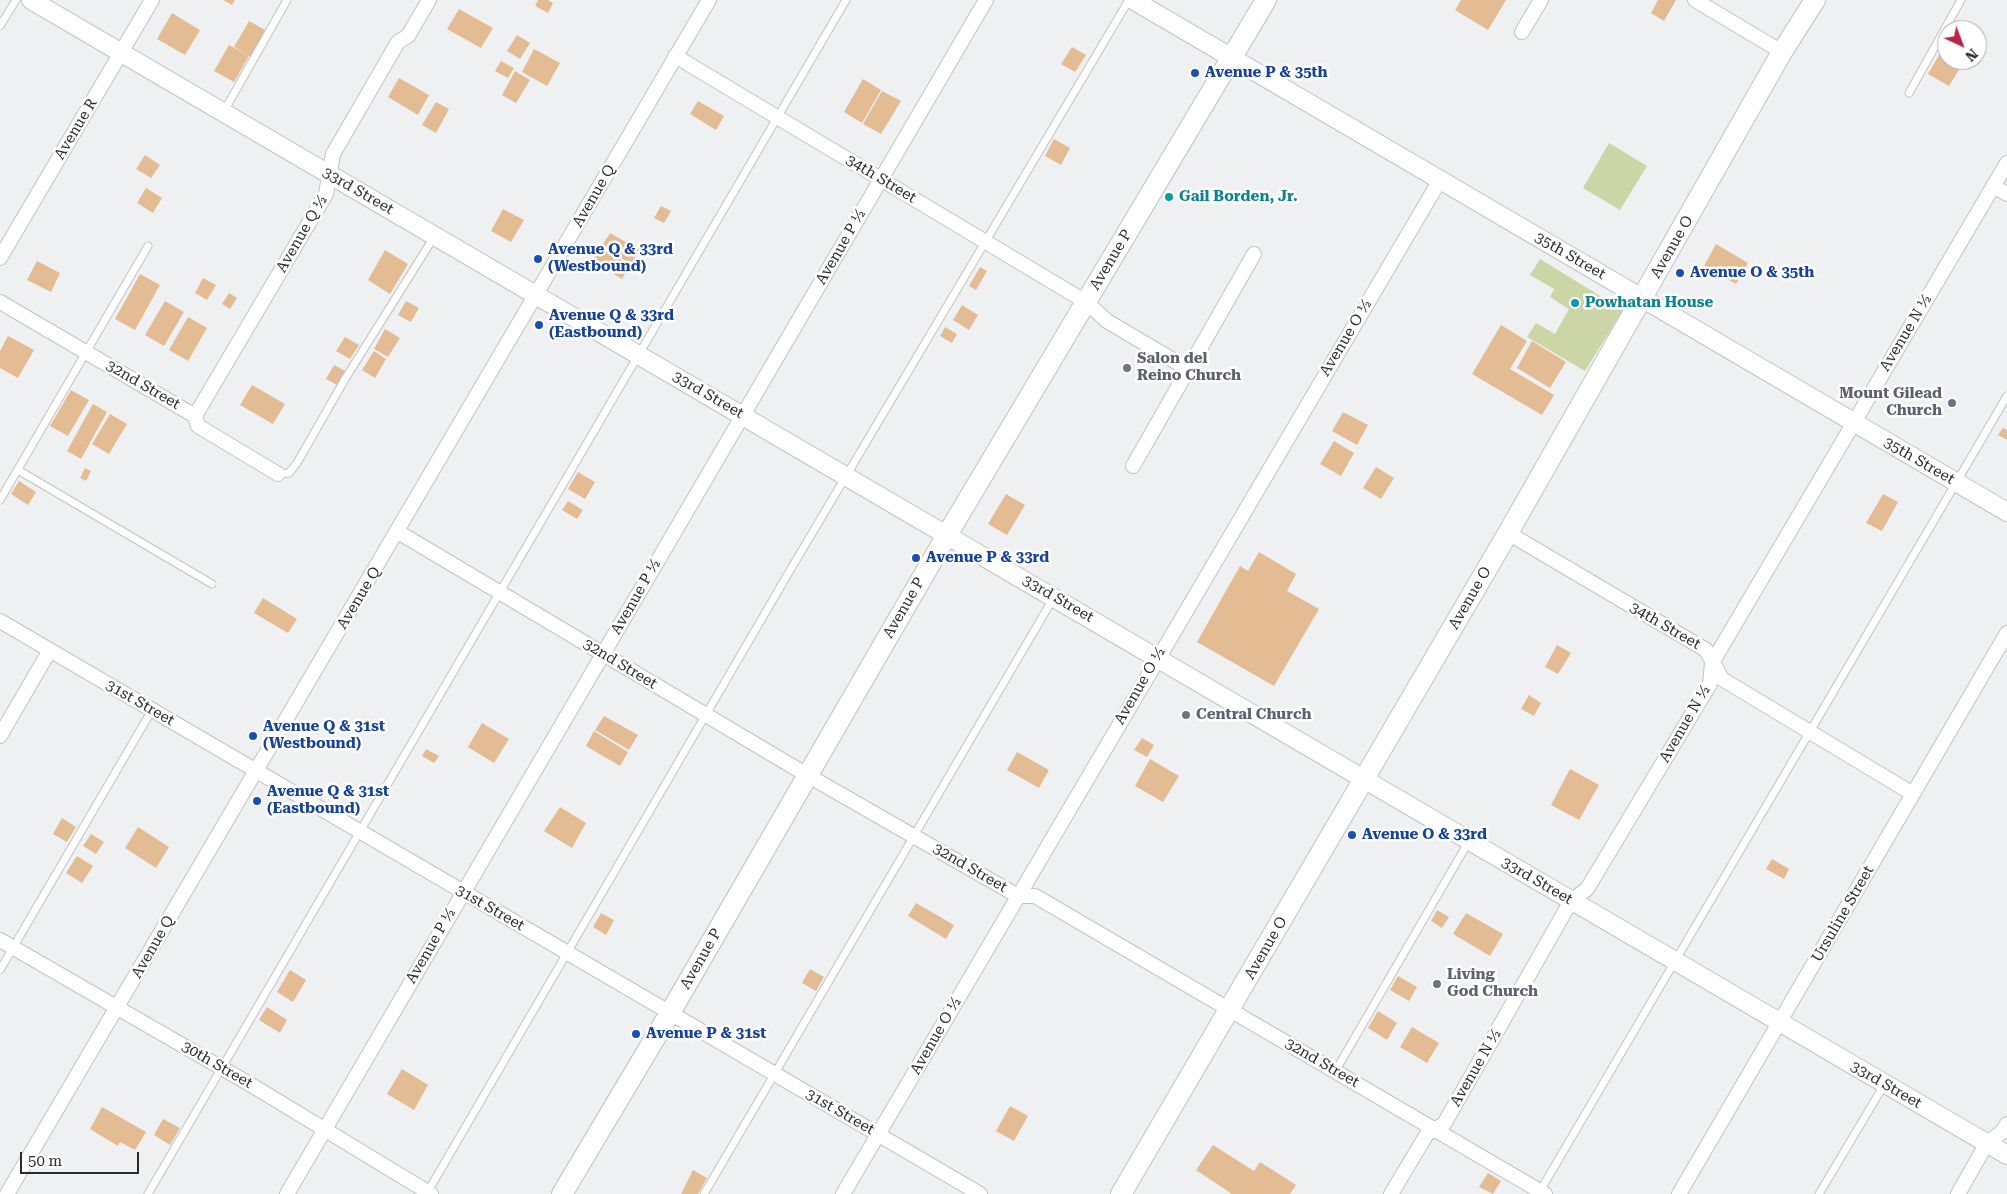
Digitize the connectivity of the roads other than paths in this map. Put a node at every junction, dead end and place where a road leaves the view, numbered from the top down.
1 (16, 0) edge
2 (31, 0) edge
3 (152, 0) edge
4 (287, 0) edge
5 (429, 0) edge
6 (709, 0) edge
7 (846, 0) edge
8 (986, 0) edge
9 (1129, 0) edge
10 (1133, 0) edge
11 (1266, 0) edge
12 (1541, 0) edge
13 (1695, 0) edge
14 (1815, 0) edge
15 (1961, 0) edge
16 (0, 26) edge
17 (1522, 32) dead end
18 (1782, 52) junction
19 (120, 54) junction
20 (675, 56) junction
21 (1232, 58) junction
22 (1909, 93) dead end
23 (223, 113) junction
24 (777, 117) junction
25 (2007, 163) edge
26 (330, 174) junction
27 (881, 179) junction
28 (1440, 180) junction
29 (1993, 186) junction
30 (2007, 194) edge
31 (434, 236) junction
32 (985, 241) junction
33 (148, 246) dead end
34 (1254, 254) dead end
35 (0, 258) edge
36 (536, 295) junction
37 (1642, 299) junction
38 (0, 302) edge
39 (1086, 302) junction
40 (86, 352) junction
41 (638, 354) junction
42 (1188, 369) junction
43 (2007, 396) edge
44 (742, 415) junction
45 (195, 416) junction
46 (1853, 423) junction
47 (1133, 466) dead end
48 (18, 470) junction
49 (278, 474) joint
50 (846, 476) junction
51 (1956, 483) junction
52 (0, 500) edge
53 (2007, 512) edge
54 (398, 532) junction
55 (1508, 533) junction
56 (947, 534) junction
57 (212, 584) dead end
58 (500, 593) junction
59 (1054, 597) junction
60 (0, 621) edge
61 (2007, 633) edge
62 (50, 650) junction
63 (602, 654) junction
64 (1157, 658) junction
65 (1712, 663) junction
66 (152, 710) junction
67 (706, 716) junction
68 (1809, 731) junction
69 (0, 736) edge
70 (256, 772) junction
71 (807, 775) junction
72 (1363, 780) junction
73 (1913, 794) junction
74 (360, 832) junction
75 (914, 836) junction
76 (1469, 841) junction
77 (463, 892) junction
78 (1018, 896) junction
79 (1571, 901) junction
80 (0, 940) edge
81 (13, 948) junction
82 (567, 953) junction
83 (1675, 962) junction
84 (0, 970) edge
85 (117, 1008) junction
86 (1230, 1010) junction
87 (670, 1013) junction
88 (1779, 1023) junction
89 (222, 1068) junction
90 (1336, 1070) junction
91 (774, 1073) junction
92 (1884, 1085) junction
93 (2007, 1124) edge
94 (1435, 1129) junction
95 (325, 1130) junction
96 (878, 1134) junction
97 (1987, 1143) junction
98 (2007, 1155) edge
99 (1542, 1192) edge
100 (428, 1193) edge
101 (8, 1194) edge
102 (148, 1194) edge
103 (287, 1194) edge
104 (562, 1194) edge
105 (704, 1194) edge
106 (843, 1194) edge
107 (980, 1194) edge
108 (1121, 1194) edge
109 (1391, 1194) edge
110 (1679, 1194) edge
111 (1819, 1194) edge
112 (1958, 1194) edge

1 - 16 lane
2 - 19 street, 33rd Street
3 - 19 street, Avenue R
4 - 23 lane
5 - 26 street, Avenue Q ½
6 - 20 street, Avenue Q
7 - 24 lane
8 - 27 street, Avenue P ½
9 - 32 lane
10 - 21 street, 35th Street
11 - 21 main road, Avenue P
12 - 17 street
13 - 18 street
14 - 18 main road, Avenue O
15 - 22 lane
18 - 37 main road, Avenue O
19 - 23 street, 33rd Street
19 - 35 street, Avenue R
20 - 24 street, 34th Street
20 - 36 street, Avenue Q
21 - 28 street, 35th Street
21 - 39 main road, Avenue P
23 - 26 street, 33rd Street
24 - 27 street, 34th Street
24 - 41 lane
25 - 29 street, Avenue N ½
26 - 31 street, 33rd Street
26 - 45 street, Avenue Q ½
27 - 32 street, 34th Street
27 - 44 street, Avenue P ½
28 - 37 street, 35th Street
28 - 64 street, Avenue O ½
29 - 30 street
29 - 46 street, Avenue N ½
31 - 36 street, 33rd Street
31 - 49 lane
32 - 39 street, 34th Street
32 - 50 lane
33 - 40 lane
34 - 42 street
36 - 41 street, 33rd Street
36 - 54 street, Avenue Q
37 - 46 street, 35th Street
37 - 55 main road, Avenue O
38 - 40 street, 32nd Street
39 - 42 street, 34th Street
39 - 56 main road, Avenue P
40 - 45 street, 32nd Street
40 - 48 lane
41 - 44 street, 33rd Street
41 - 58 lane
42 - 47 street
43 - 51 lane
44 - 50 street, 33rd Street
44 - 63 street, Avenue P ½
45 - 49 street, 32nd Street
46 - 51 street, 35th Street
46 - 65 street, Avenue N ½
48 - 52 lane
48 - 57 lane
50 - 56 street, 33rd Street
50 - 67 lane
51 - 53 street, 35th Street
51 - 68 lane
54 - 58 street, 32nd Street
54 - 70 street, Avenue Q
55 - 65 street, 34th Street
55 - 72 main road, Avenue O
56 - 59 street, 33rd Street
56 - 71 main road, Avenue P
58 - 63 street, 32nd Street
58 - 74 lane
59 - 64 street, 33rd Street
59 - 75 lane
60 - 62 street, 31st Street
61 - 73 street, Ursuline Street
62 - 66 street, 31st Street
62 - 69 street
63 - 67 street, 32nd Street
63 - 77 street, Avenue P ½
64 - 72 street, 33rd Street
64 - 78 street, Avenue O ½
65 - 68 street, 34th Street
65 - 79 street, Avenue N ½
66 - 70 street, 31st Street
66 - 81 lane
67 - 71 street, 32nd Street
67 - 82 lane
68 - 73 street, 34th Street
68 - 83 lane
70 - 74 street, 31st Street
70 - 85 street, Avenue Q
71 - 75 street, 32nd Street
71 - 87 main road, Avenue P
72 - 76 street, 33rd Street
72 - 86 main road, Avenue O
73 - 88 street, Ursuline Street
74 - 77 street, 31st Street
74 - 89 lane
75 - 78 street, 32nd Street
75 - 91 lane
76 - 79 street, 33rd Street
76 - 90 lane
77 - 82 street, 31st Street
77 - 95 street, Avenue P ½
78 - 86 street, 32nd Street
78 - 96 street, Avenue O ½
79 - 83 street, 33rd Street
79 - 94 street, Avenue N ½
80 - 81 street, 30th Street
81 - 84 lane
81 - 85 street, 30th Street
82 - 87 street, 31st Street
82 - 100 lane
83 - 88 street, 33rd Street
83 - 99 lane
85 - 89 street, 30th Street
85 - 101 street, Avenue Q
86 - 90 street, 32nd Street
86 - 108 main road, Avenue O
87 - 91 street, 31st Street
87 - 104 main road, Avenue P
88 - 92 street, 33rd Street
88 - 110 street, Ursuline Street
89 - 95 street, 30th Street
89 - 102 lane
90 - 94 street, 32nd Street
91 - 96 street, 31st Street
91 - 105 lane
92 - 97 street, 33rd Street
92 - 111 lane
93 - 97 street
94 - 99 street, 32nd Street
94 - 109 street, Avenue N ½
95 - 100 street, 30th Street
95 - 103 street, Avenue P ½
96 - 106 street, Avenue O ½
96 - 107 street, 31st Street
97 - 98 street, 33rd Street
97 - 112 street

